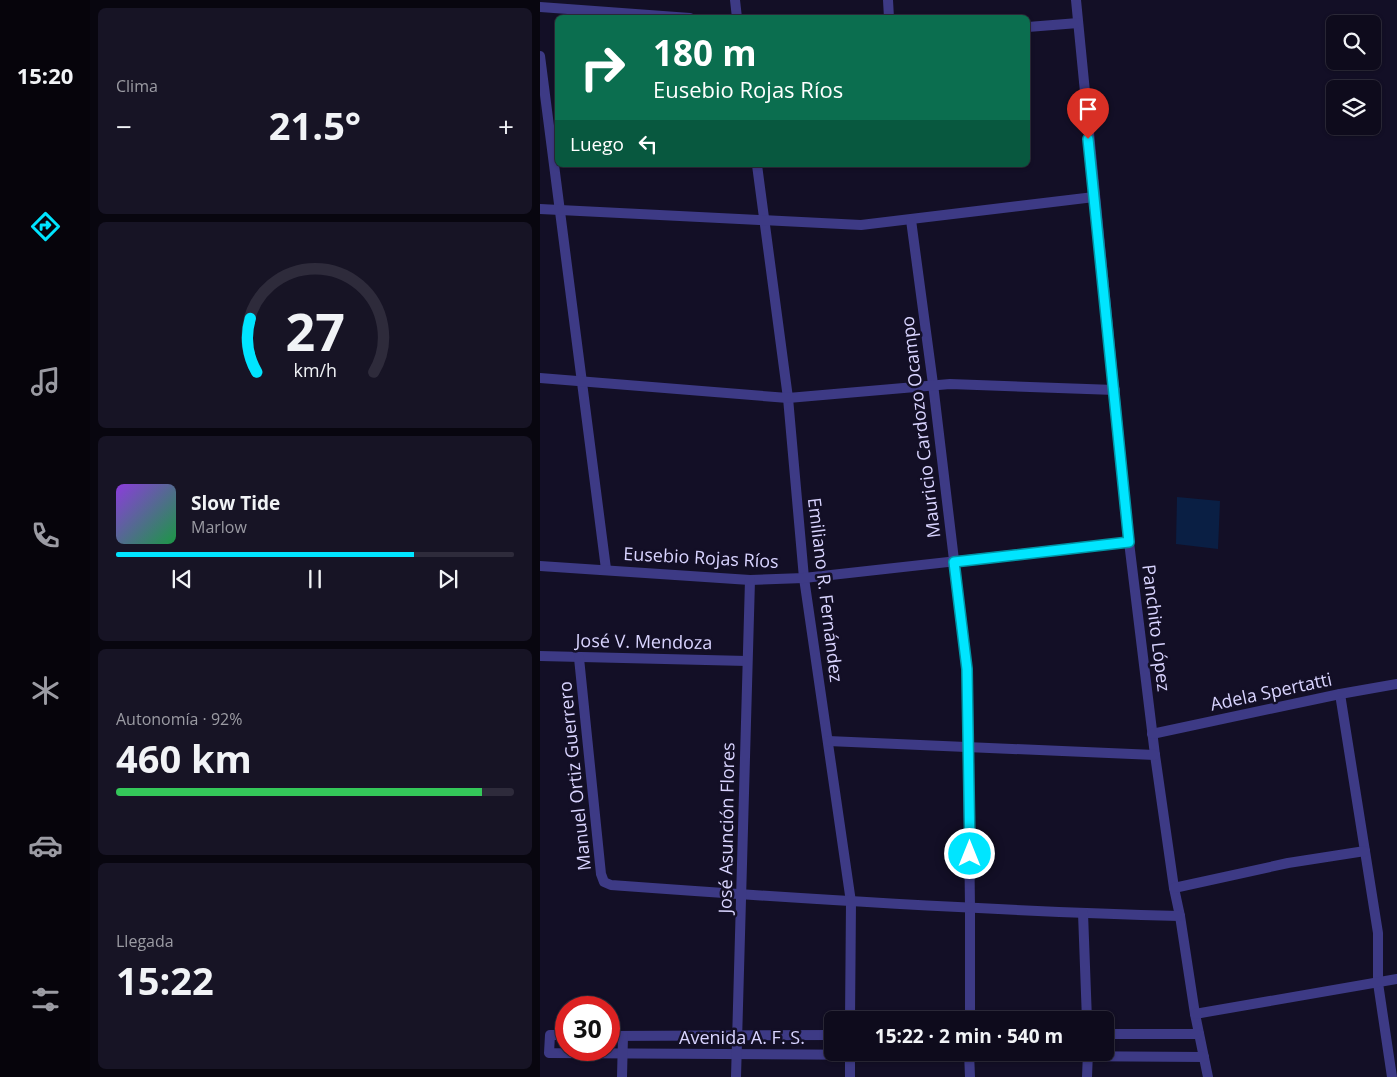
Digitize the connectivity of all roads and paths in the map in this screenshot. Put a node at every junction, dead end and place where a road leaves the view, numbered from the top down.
1 (735, 0) edge
2 (888, 0) edge
3 (1076, 0) edge
4 (540, 8) edge
5 (645, 15) edge
6 (737, 15) edge
7 (889, 15) edge
8 (1078, 23) junction
9 (1030, 27) edge
10 (540, 56) edge
11 (757, 167) edge
12 (1094, 197) junction
13 (540, 209) edge
14 (560, 210) junction
15 (764, 220) junction
16 (911, 220) junction
17 (540, 378) edge
18 (581, 381) junction
19 (934, 384) junction
20 (1115, 390) junction
21 (788, 398) junction
22 (1129, 542) junction
23 (954, 562) junction
24 (540, 566) edge
25 (606, 569) junction
26 (804, 578) junction
27 (750, 580) junction
28 (540, 656) edge
29 (579, 658) junction
30 (747, 660) junction
31 (1397, 684) edge
32 (1340, 694) junction
33 (1152, 734) junction
34 (828, 741) junction
35 (969, 746) junction
36 (1155, 755) junction
37 (1365, 851) junction
38 (1174, 888) junction
39 (742, 895) junction
40 (851, 902) junction
41 (970, 907) junction
42 (1083, 914) junction
43 (1180, 916) junction
44 (1397, 979) edge
45 (1378, 983) junction
46 (850, 1011) edge
47 (970, 1011) edge
48 (1087, 1011) edge
49 (1195, 1014) junction
50 (1114, 1034) edge
51 (1199, 1034) junction
52 (555, 1035) edge
53 (824, 1035) edge
54 (623, 1036) joint
55 (737, 1036) junction
56 (555, 1053) edge
57 (622, 1054) junction
58 (824, 1054) edge
59 (736, 1055) junction
60 (1114, 1055) edge
61 (1204, 1057) junction
62 (850, 1061) edge
63 (970, 1061) edge
64 (1088, 1061) edge
65 (622, 1077) edge
66 (736, 1077) edge
67 (850, 1077) edge
68 (970, 1077) edge
69 (1087, 1077) edge
70 (1208, 1077) edge
71 (1392, 1077) edge

1 - 6 street
2 - 7 street
3 - 8 street, Panchito López
4 - 5 street
8 - 9 street
8 - 12 street, Panchito López
10 - 14 street
11 - 15 street, Emiliano R. Fernández
12 - 16 street
12 - 20 street, Panchito López
13 - 14 street
14 - 15 street
14 - 18 street
15 - 16 street
15 - 21 street, Emiliano R. Fernández
16 - 19 street, Mauricio Cardozo Ocampo
17 - 18 street
18 - 21 street
18 - 25 street
19 - 20 street
19 - 21 street
19 - 23 street, Mauricio Cardozo Ocampo
20 - 22 street, Panchito López
21 - 26 street, Emiliano R. Fernández
22 - 23 street, Eusebio Rojas Ríos
22 - 33 street, Panchito López
23 - 26 street, Eusebio Rojas Ríos
23 - 35 street, Mauricio Cardozo Ocampo
24 - 25 street, Eusebio Rojas Ríos
25 - 27 street, Eusebio Rojas Ríos
26 - 27 street, Eusebio Rojas Ríos
26 - 34 street, Emiliano R. Fernández
27 - 30 street, José Asunción Flores
28 - 29 street, José V. Mendoza
29 - 30 street, José V. Mendoza
29 - 39 street, Manuel Ortiz Guerrero
30 - 39 street, José Asunción Flores
31 - 32 street, Adela Spertatti
32 - 33 street, Adela Spertatti
32 - 37 street
33 - 36 street, Panchito López
34 - 35 street
34 - 40 street, Emiliano R. Fernández
35 - 36 street
35 - 41 street, Mauricio Cardozo Ocampo
36 - 38 street, Panchito López
37 - 38 street
37 - 45 street
38 - 43 street, Panchito López
39 - 40 street
39 - 55 street, José Asunción Flores
40 - 41 street
40 - 46 street, Emiliano R. Fernández
41 - 42 street
41 - 47 street, Mauricio Cardozo Ocampo
42 - 43 street
42 - 48 street
43 - 49 street, Panchito López
44 - 45 street
45 - 49 street
45 - 71 street
49 - 51 street, Panchito López
50 - 51 street
51 - 61 street, Panchito López
52 - 56 street, Avenida A. F. S.
53 - 55 street, Avenida A. F. S.
54 - 55 street, Avenida A. F. S.
54 - 57 street
55 - 59 street, José Asunción Flores
57 - 59 street, Avenida A. F. S.
57 - 65 street
58 - 59 street, Avenida A. F. S.
59 - 66 street, José Asunción Flores
60 - 61 street, Avenida A. F. S.
61 - 70 street, Panchito López
62 - 67 street
63 - 68 street
64 - 69 street

